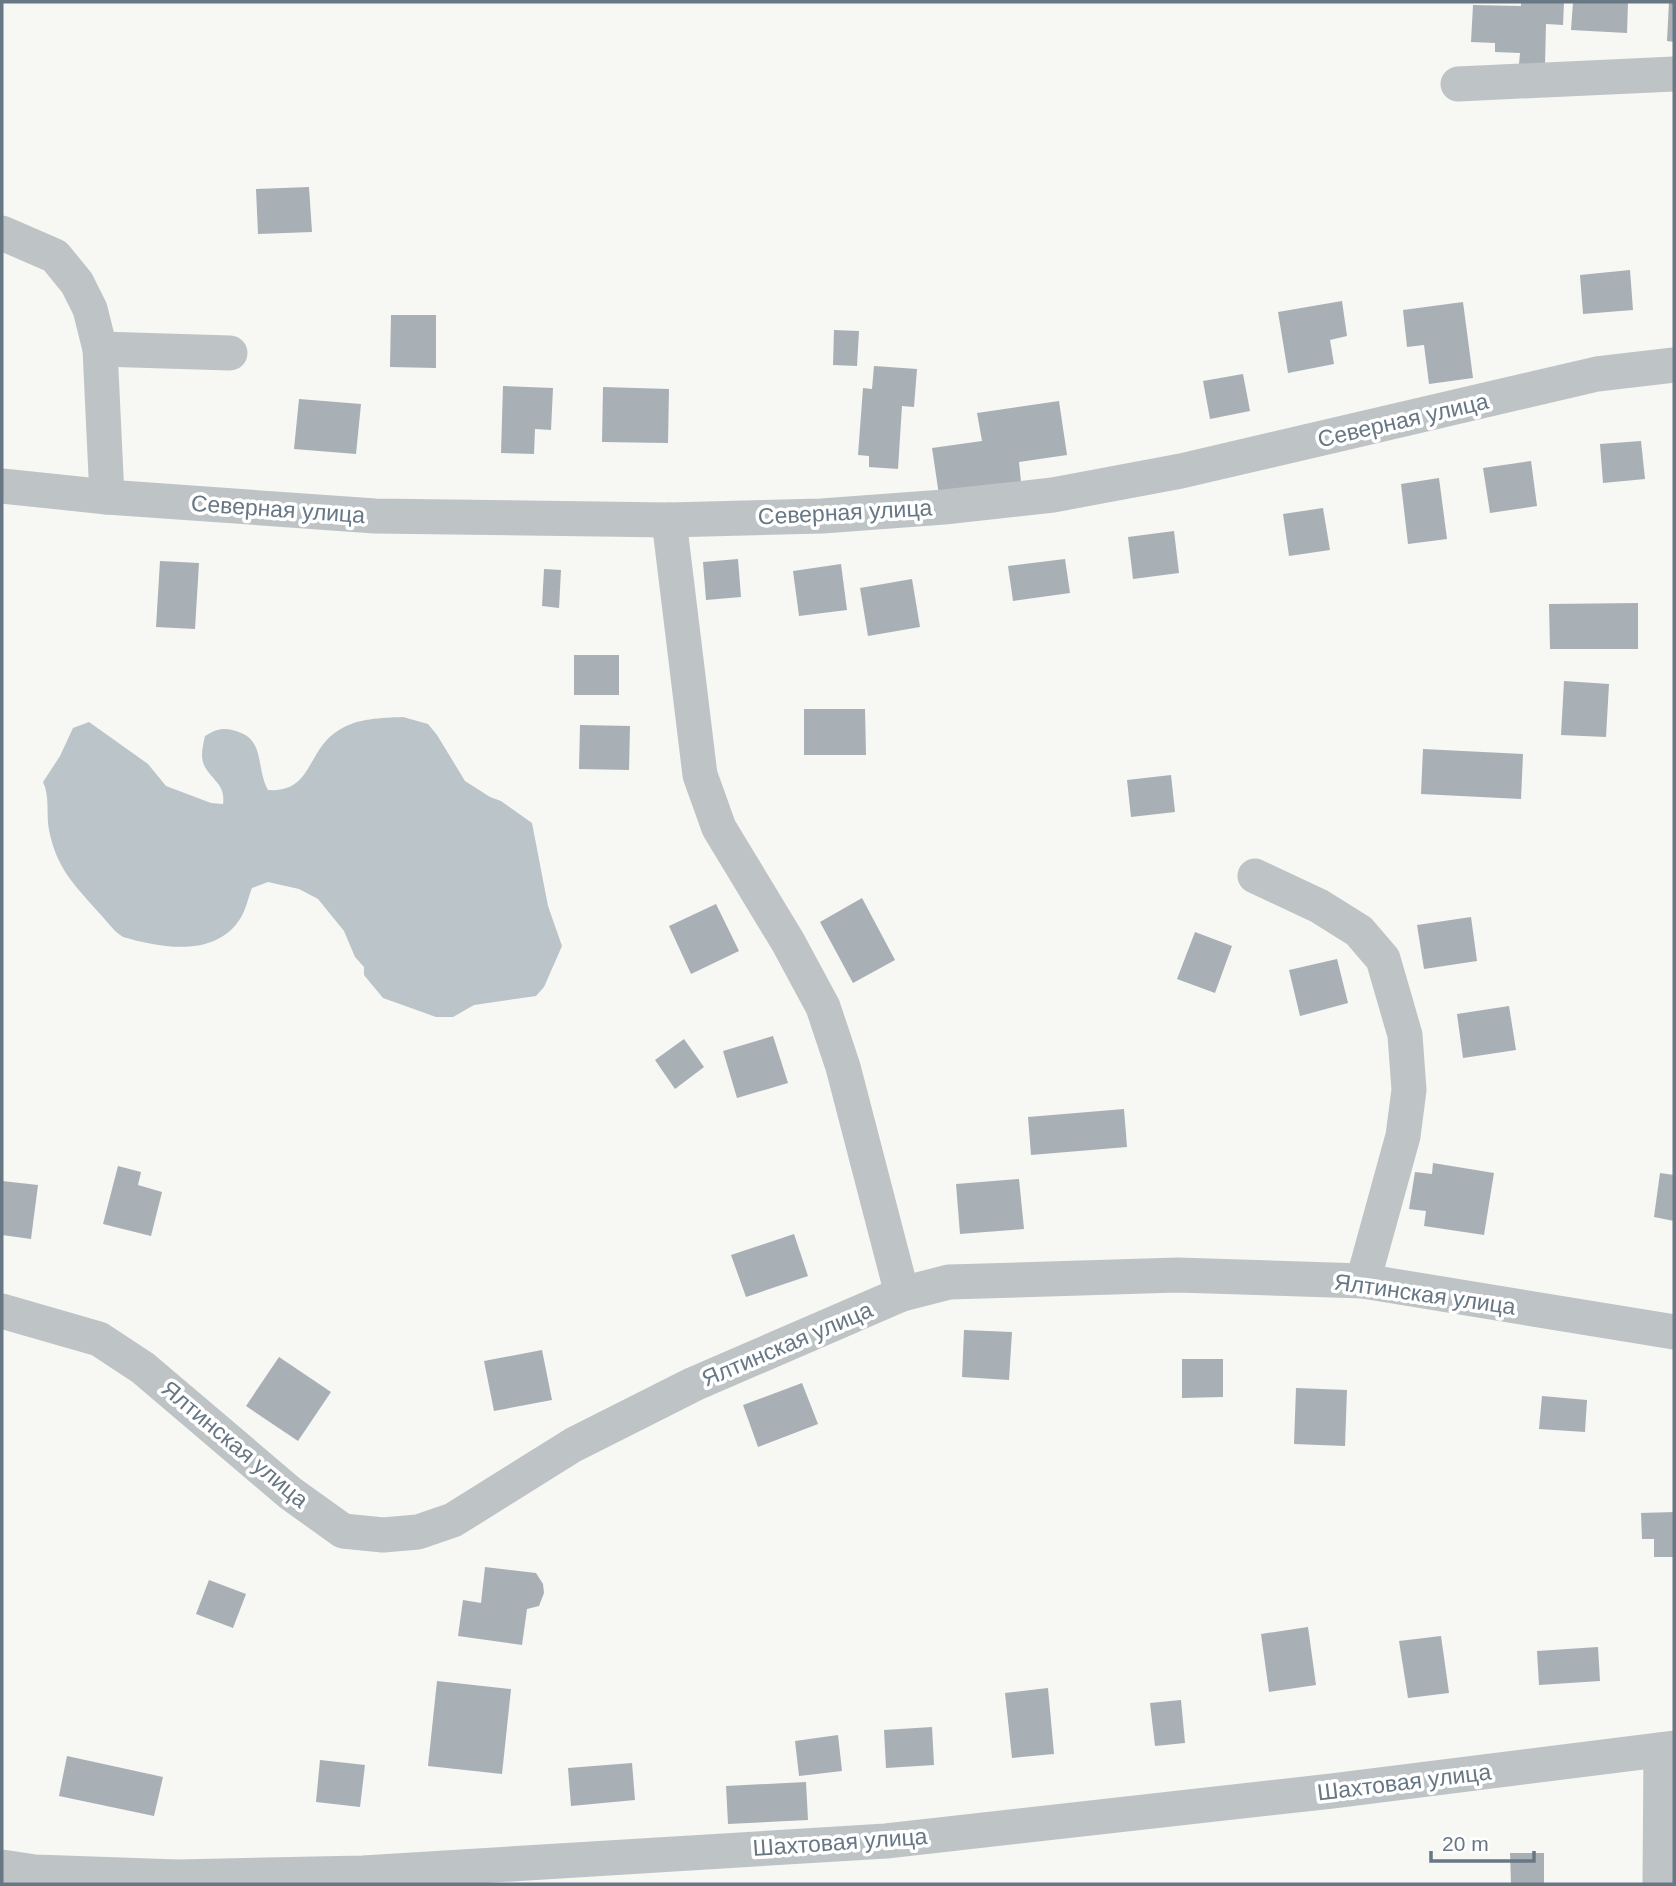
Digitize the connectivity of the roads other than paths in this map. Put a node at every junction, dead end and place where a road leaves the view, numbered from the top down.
1 (1674, 74) edge
2 (1458, 84) dead end
3 (2, 233) edge
4 (100, 349) junction
5 (230, 353) dead end
6 (1674, 365) edge
7 (2, 486) edge
8 (107, 497) junction
9 (669, 520) junction
10 (1255, 876) dead end
11 (1363, 1282) junction
12 (902, 1294) junction
13 (2, 1311) edge
14 (1674, 1332) edge
15 (1668, 1749) edge
16 (2, 1867) edge
17 (1660, 1884) edge

1 - 2 street
3 - 4 street
4 - 5 street
4 - 8 street
6 - 9 street, Северная улица
7 - 8 street, Северная улица
8 - 9 street, Северная улица
9 - 12 street
10 - 11 street
11 - 12 street, Ялтинская улица
11 - 14 street, Ялтинская улица
12 - 13 street, Ялтинская улица
15 - 16 street, Шахтовая улица
15 - 17 street

